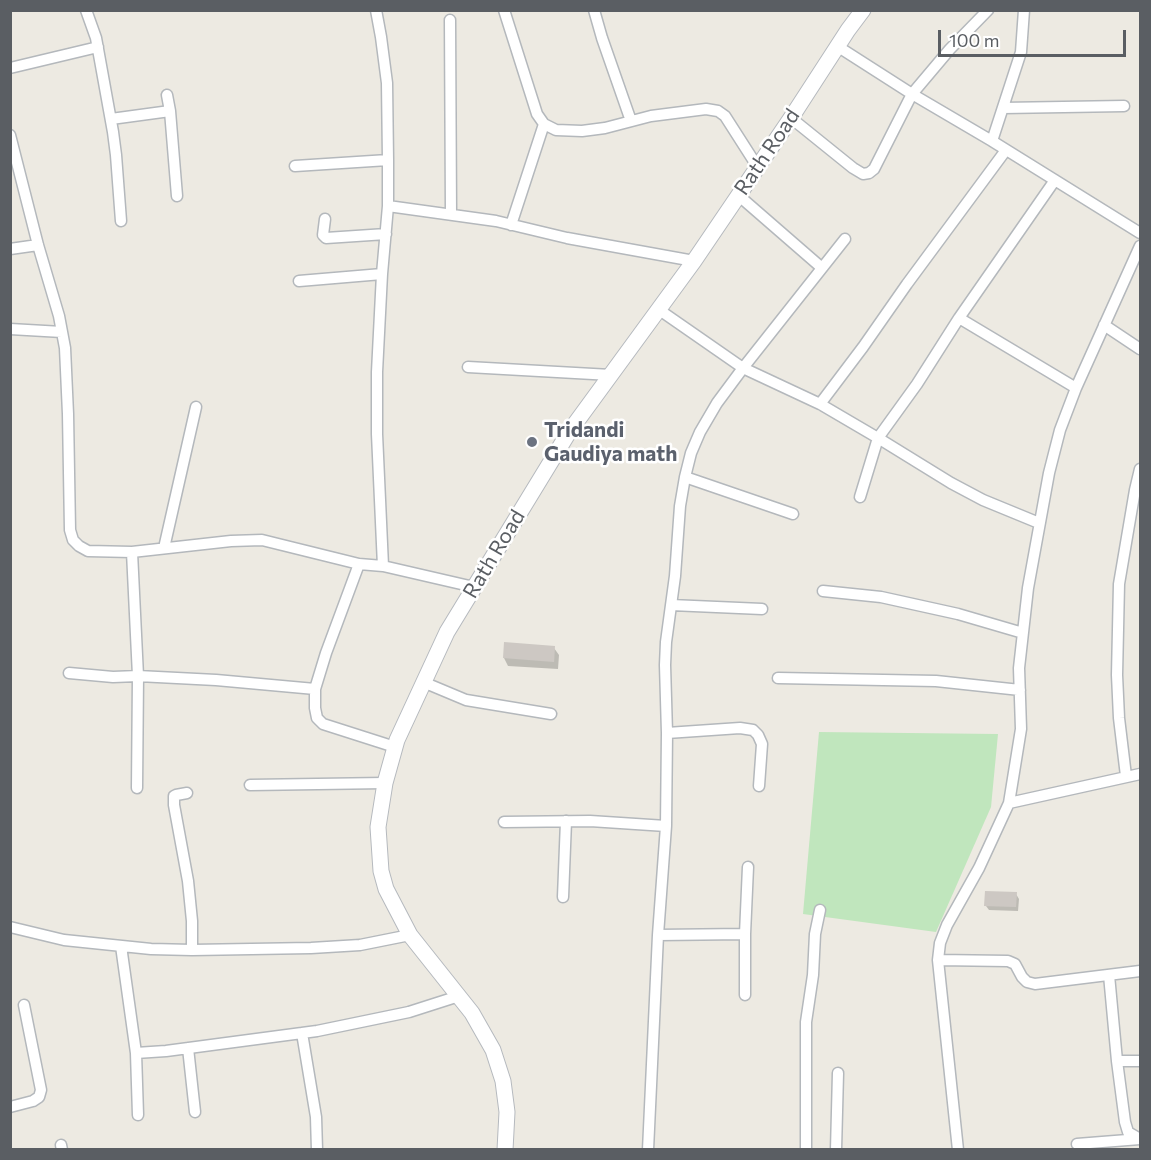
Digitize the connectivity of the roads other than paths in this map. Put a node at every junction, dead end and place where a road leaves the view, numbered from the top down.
1 (86, 10) edge
2 (376, 10) edge
3 (504, 10) edge
4 (594, 10) edge
5 (852, 10) edge
6 (863, 10) edge
7 (988, 10) edge
8 (1024, 10) edge
9 (450, 20) dead end
10 (848, 30) junction
11 (837, 46) junction
12 (98, 47) junction
13 (10, 68) edge
14 (912, 94) junction
15 (167, 95) dead end
16 (1124, 106) dead end
17 (1003, 108) junction
18 (170, 111) junction
19 (791, 118) junction
20 (111, 119) junction
21 (631, 121) junction
22 (544, 124) junction
23 (10, 135) edge
24 (992, 141) junction
25 (12, 147) edge
26 (1006, 150) junction
27 (388, 160) junction
28 (295, 166) dead end
29 (757, 166) junction
30 (1055, 180) junction
31 (738, 195) junction
32 (177, 196) dead end
33 (388, 206) junction
34 (452, 214) junction
35 (325, 219) dead end
36 (121, 221) dead end
37 (511, 225) junction
38 (1140, 232) edge
39 (386, 234) junction
40 (845, 239) dead end
41 (38, 245) junction
42 (1140, 246) edge
43 (10, 249) edge
44 (694, 261) junction
45 (822, 268) junction
46 (382, 274) junction
47 (299, 281) dead end
48 (658, 309) junction
49 (959, 318) junction
50 (1104, 325) junction
51 (10, 329) edge
52 (62, 332) junction
53 (1140, 349) edge
54 (468, 368) dead end
55 (743, 368) junction
56 (610, 375) junction
57 (1076, 388) junction
58 (820, 404) junction
59 (196, 407) dead end
60 (878, 438) junction
61 (1140, 469) edge
62 (685, 477) junction
63 (860, 497) dead end
64 (793, 514) dead end
65 (1039, 523) junction
66 (164, 548) junction
67 (132, 552) junction
68 (359, 564) junction
69 (383, 566) junction
70 (474, 587) junction
71 (824, 591) dead end
72 (671, 605) junction
73 (762, 609) dead end
74 (1023, 633) junction
75 (69, 673) dead end
76 (138, 676) junction
77 (778, 678) dead end
78 (423, 682) junction
79 (315, 689) junction
80 (1020, 690) junction
81 (551, 714) dead end
82 (667, 732) junction
83 (395, 747) junction
84 (1140, 774) edge
85 (1126, 776) junction
86 (385, 783) junction
87 (250, 785) dead end
88 (759, 786) dead end
89 (137, 788) dead end
90 (188, 793) dead end
91 (1009, 803) junction
92 (504, 822) dead end
93 (566, 822) junction
94 (666, 826) junction
95 (748, 867) dead end
96 (563, 897) dead end
97 (820, 910) dead end
98 (10, 927) edge
99 (745, 934) junction
100 (410, 935) junction
101 (658, 935) junction
102 (121, 946) junction
103 (192, 950) junction
104 (938, 960) junction
105 (1140, 971) edge
106 (1109, 975) junction
107 (745, 995) dead end
108 (459, 996) junction
109 (24, 1005) dead end
110 (302, 1033) junction
111 (188, 1048) junction
112 (136, 1053) junction
113 (1117, 1061) junction
114 (1140, 1061) edge
115 (838, 1073) dead end
116 (10, 1107) edge
117 (195, 1112) dead end
118 (138, 1115) dead end
119 (1140, 1139) edge
120 (1077, 1144) dead end
121 (317, 1149) edge
122 (505, 1149) edge
123 (648, 1149) edge
124 (806, 1149) edge
125 (836, 1149) edge
126 (958, 1149) edge

1 - 12 street
2 - 27 street
3 - 22 street
4 - 21 street
5 - 10 street
6 - 10 street, Rath Road
7 - 14 street
8 - 17 street
9 - 34 street
10 - 11 street, Rath Road
11 - 14 street
11 - 19 street, Rath Road
12 - 13 street
12 - 20 street
14 - 19 street
14 - 24 street
15 - 18 street
16 - 17 street
17 - 24 street
18 - 20 street
18 - 32 street
19 - 29 street, Rath Road
20 - 36 street
21 - 22 street
21 - 29 street
22 - 37 street
23 - 25 street
24 - 26 street
25 - 41 street
26 - 30 street
26 - 58 street
27 - 28 street
27 - 33 street
29 - 31 street, Rath Road
30 - 38 street
30 - 49 street
31 - 44 street, Rath Road
31 - 45 street
33 - 34 street
33 - 39 street
34 - 37 street
35 - 39 street
37 - 44 street
39 - 46 street
40 - 45 street
41 - 43 street
41 - 52 street
42 - 50 street
44 - 48 street, Rath Road
45 - 55 street
46 - 47 street
46 - 69 street
48 - 55 street
48 - 56 street, Rath Road
49 - 57 street
49 - 60 street
50 - 53 street
50 - 57 street
51 - 52 street
52 - 67 street
54 - 56 street
55 - 58 street
55 - 62 street
56 - 70 street, Rath Road
57 - 65 street
58 - 60 street
59 - 66 street
60 - 63 street
60 - 65 street
61 - 85 street
62 - 64 street
62 - 72 street
65 - 74 street
66 - 67 street
66 - 68 street
67 - 76 street
68 - 69 street
68 - 79 street
69 - 70 street
70 - 78 street, Rath Road
71 - 74 street
72 - 73 street
72 - 82 street
74 - 80 street
75 - 76 street
76 - 79 street
76 - 89 street
77 - 80 street
78 - 81 street
78 - 83 street, Rath Road
79 - 83 street
80 - 91 street
82 - 88 street
82 - 94 street
83 - 86 street, Rath Road
84 - 85 street
85 - 91 street
86 - 87 street
86 - 100 street, Rath Road
90 - 103 street
91 - 104 street
92 - 93 street
93 - 94 street
93 - 96 street
94 - 101 street
95 - 99 street
97 - 124 street
98 - 102 street
99 - 101 street
99 - 107 street
100 - 103 street
100 - 108 street, Rath Road
101 - 123 street
102 - 103 street
102 - 112 street
104 - 106 street
104 - 126 street
105 - 106 street
106 - 113 street
108 - 110 street
108 - 122 street, Rath Road
109 - 116 street
110 - 111 street
110 - 121 street
111 - 112 street
111 - 117 street
112 - 118 street
113 - 114 street
113 - 119 street
115 - 125 street
119 - 120 street

